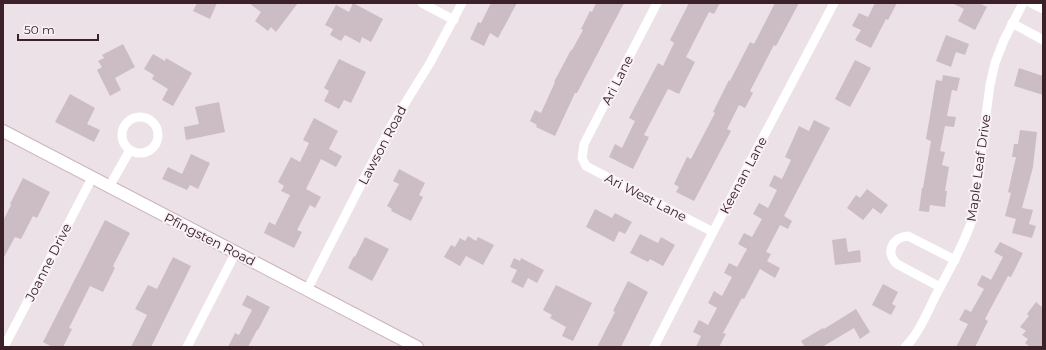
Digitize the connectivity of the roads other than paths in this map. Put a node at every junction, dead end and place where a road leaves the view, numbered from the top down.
1 (422, 3) edge
2 (462, 3) edge
3 (657, 3) edge
4 (834, 3) edge
5 (1022, 3) edge
6 (1031, 3) edge
7 (1043, 9) edge
8 (454, 20) junction
9 (1012, 24) junction
10 (1043, 40) edge
11 (3, 131) edge
12 (130, 150) junction
13 (582, 158) joint
14 (92, 178) junction
15 (109, 187) junction
16 (713, 232) junction
17 (236, 252) junction
18 (955, 260) junction
19 (940, 287) junction
20 (307, 290) junction
21 (4, 347) edge
22 (187, 347) edge
23 (417, 347) edge
24 (654, 347) edge
25 (904, 347) edge

1 - 8 street
2 - 8 street, Lawson Road
3 - 13 street, Ari Lane
4 - 16 street, Keenan Lane
5 - 9 street, Maple Leaf Drive
6 - 7 street
8 - 20 street, Lawson Road
9 - 10 street
9 - 18 street, Maple Leaf Drive
11 - 14 main road, Pfingsten Road
12 - 12 street
12 - 15 street
13 - 16 street, Ari West Lane
14 - 15 main road, Pfingsten Road
14 - 21 street, Joanne Drive
15 - 17 main road, Pfingsten Road
16 - 24 street, Keenan Lane
17 - 20 main road, Pfingsten Road
17 - 22 street
18 - 19 street, Maple Leaf Drive
18 - 19 street
19 - 25 street, Maple Leaf Drive
20 - 23 main road, Pfingsten Road

